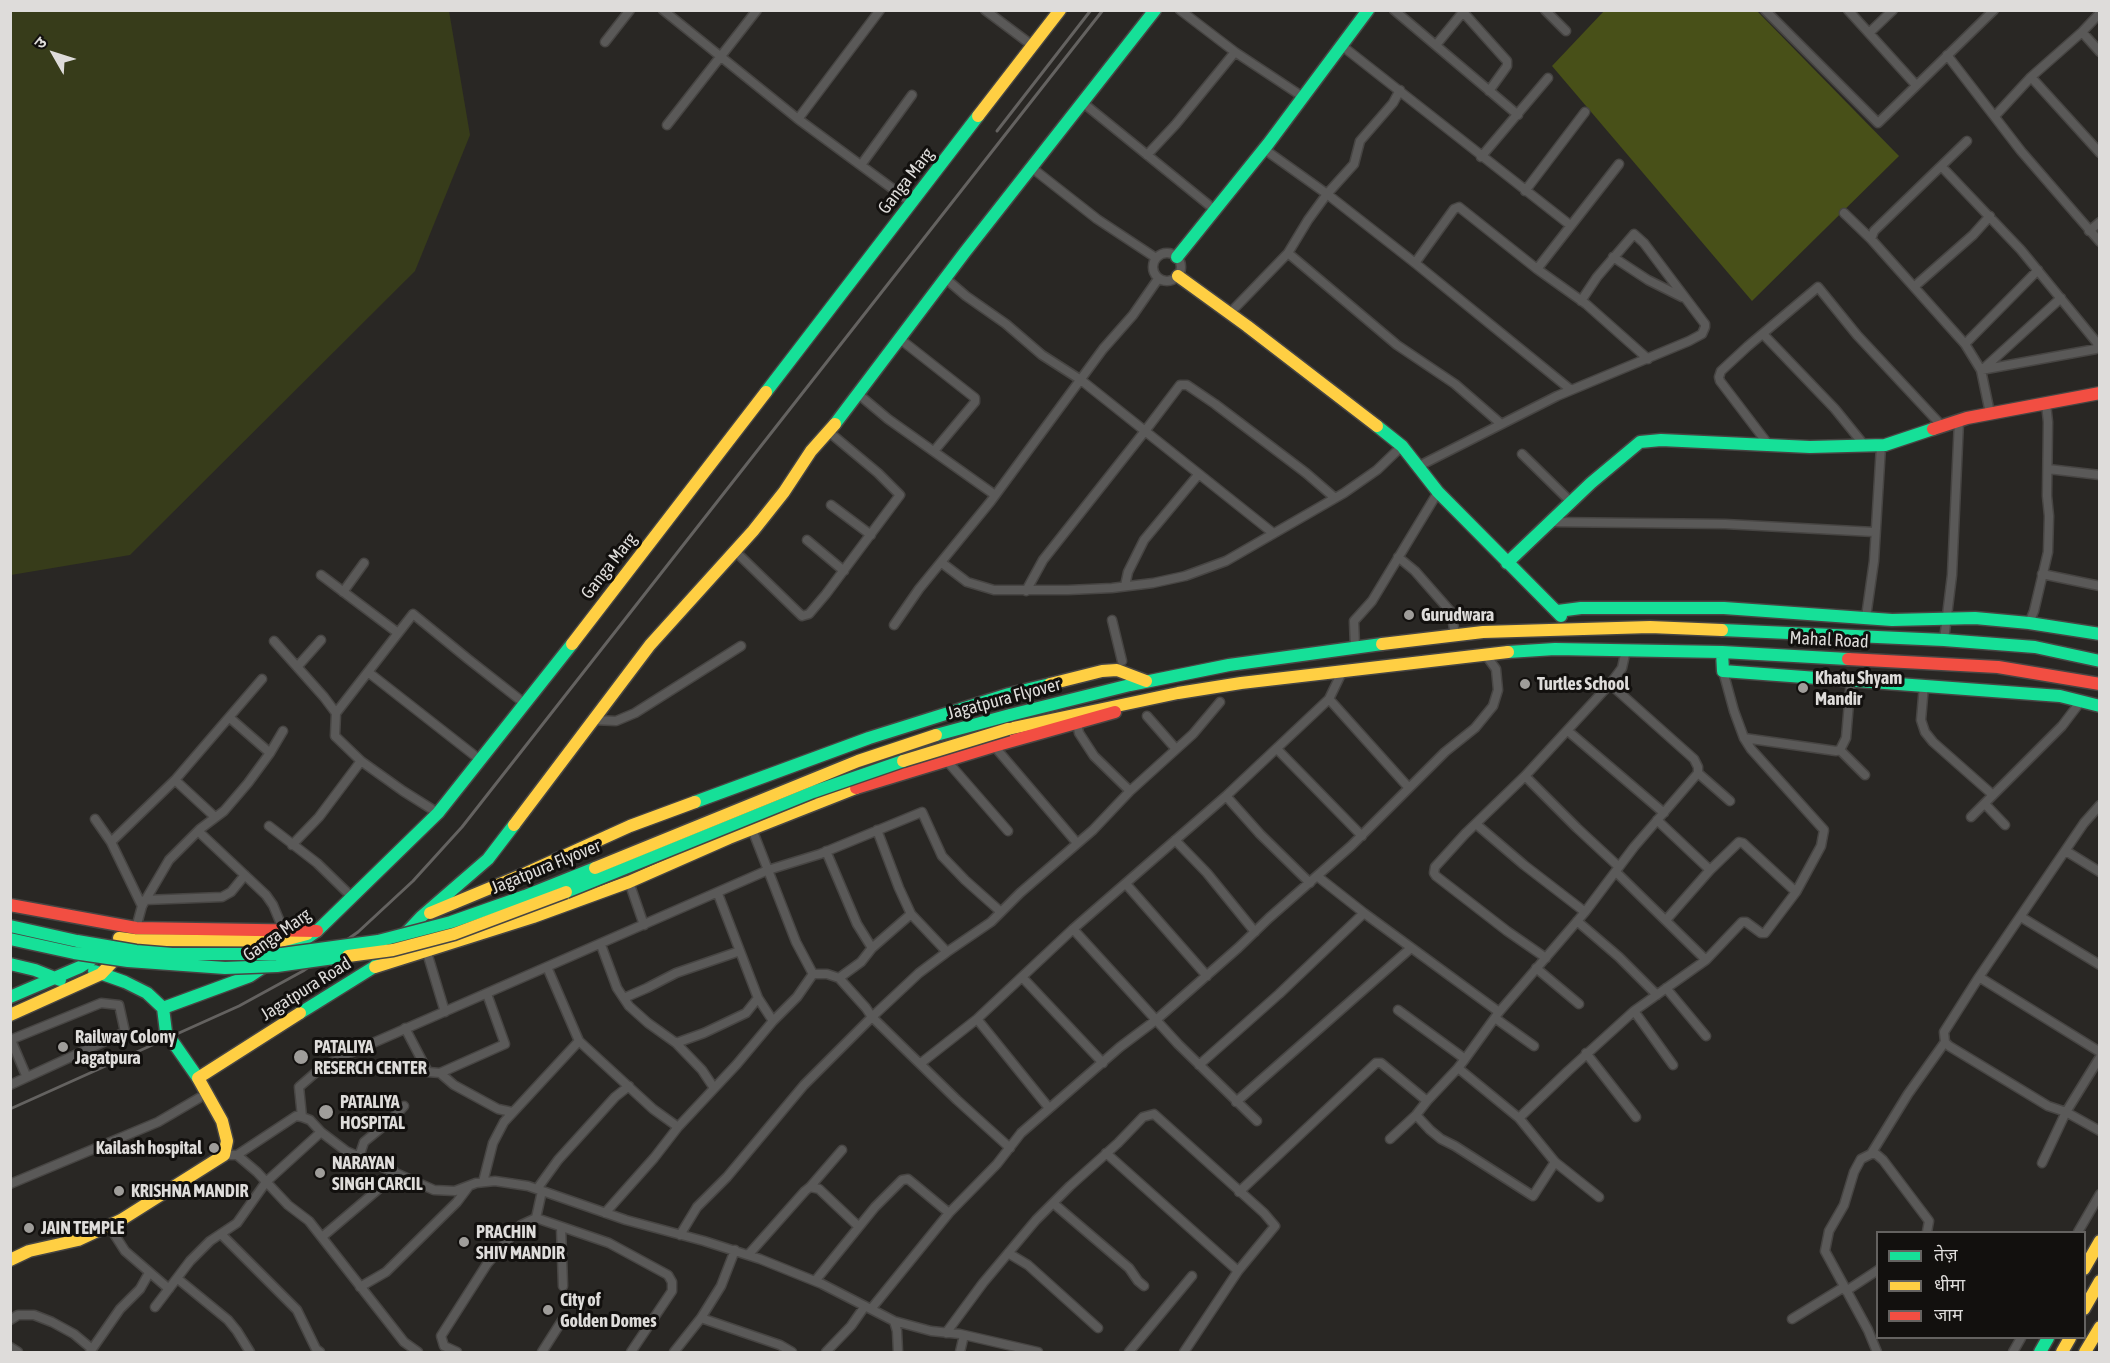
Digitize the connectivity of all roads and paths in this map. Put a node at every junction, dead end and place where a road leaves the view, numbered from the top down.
1 (630, 10) edge
2 (663, 10) edge
3 (757, 10) edge
4 (880, 10) edge
5 (985, 10) edge
6 (1060, 10) edge
7 (1155, 10) edge
8 (1180, 10) edge
9 (1368, 10) edge
10 (1394, 10) edge
11 (1765, 10) edge
12 (1848, 10) edge
13 (1893, 10) edge
14 (1994, 10) edge
15 (1462, 11) edge
16 (1547, 11) edge
17 (2100, 13) edge
18 (1566, 31) dead end
19 (2082, 32) junction
20 (1869, 33) junction
21 (605, 42) dead end
22 (1341, 45) junction
23 (1436, 45) junction
24 (1032, 46) junction
25 (1235, 52) junction
26 (2100, 52) edge
27 (1947, 55) junction
28 (722, 56) junction
29 (2031, 77) junction
30 (1548, 78) dead end
31 (1916, 85) junction
32 (1400, 90) junction
33 (1489, 91) junction
34 (912, 95) dead end
35 (1303, 97) junction
36 (1082, 102) junction
37 (1585, 112) dead end
38 (1518, 115) junction
39 (1995, 116) junction
40 (798, 119) junction
41 (667, 126) dead end
42 (1967, 141) dead end
43 (1264, 149) junction
44 (2100, 153) edge
45 (1147, 155) junction
46 (1481, 157) junction
47 (1619, 164) dead end
48 (861, 165) junction
49 (1942, 167) junction
50 (1032, 168) junction
51 (1525, 191) junction
52 (1327, 194) junction
53 (912, 203) junction
54 (1215, 210) junction
55 (1844, 213) dead end
56 (1990, 216) junction
57 (2100, 222) edge
58 (1570, 225) junction
59 (2090, 231) junction
60 (1871, 239) junction
61 (2100, 242) edge
62 (1288, 253) junction
63 (1177, 257) junction
64 (1613, 257) junction
65 (1156, 258) junction
66 (1415, 263) junction
67 (1537, 269) junction
68 (2038, 270) junction
69 (1178, 276) junction
70 (945, 278) junction
71 (1158, 279) junction
72 (1915, 286) junction
73 (2061, 298) junction
74 (1685, 299) junction
75 (1581, 301) junction
76 (1229, 314) junction
77 (1763, 334) junction
78 (900, 339) junction
79 (1965, 344) junction
80 (1648, 359) junction
81 (1981, 370) junction
82 (1081, 380) junction
83 (1571, 390) junction
84 (857, 393) junction
85 (2100, 393) edge
86 (2046, 404) junction
87 (1990, 413) junction
88 (1959, 421) junction
89 (1500, 423) junction
90 (1942, 426) junction
91 (1145, 431) junction
92 (828, 432) junction
93 (1768, 444) junction
94 (1402, 446) junction
95 (1865, 446) junction
96 (1881, 446) junction
97 (934, 451) junction
98 (1522, 454) dead end
99 (1419, 465) junction
100 (2048, 469) junction
101 (1198, 475) junction
102 (2100, 476) edge
103 (1438, 492) junction
104 (995, 495) junction
105 (1335, 498) junction
106 (1571, 502) junction
107 (831, 505) dead end
108 (1550, 522) junction
109 (1273, 532) junction
110 (1875, 532) junction
111 (872, 535) junction
112 (807, 540) dead end
113 (735, 551) junction
114 (1398, 557) junction
115 (364, 563) dead end
116 (942, 563) junction
117 (1507, 563) junction
118 (844, 571) junction
119 (2042, 574) junction
120 (321, 575) dead end
121 (1125, 586) junction
122 (2100, 586) edge
123 (1026, 591) junction
124 (344, 592) junction
125 (1558, 611) junction
126 (1866, 617) junction
127 (1947, 618) junction
128 (1112, 620) dead end
129 (2030, 623) junction
130 (894, 626) dead end
131 (1567, 628) junction
132 (398, 633) junction
133 (1455, 634) junction
134 (2100, 634) edge
135 (321, 640) dead end
136 (1944, 640) junction
137 (274, 641) dead end
138 (741, 646) dead end
139 (1355, 647) junction
140 (1626, 650) junction
141 (1722, 652) junction
142 (1485, 654) junction
143 (1122, 661) dead end
144 (2100, 661) edge
145 (297, 667) junction
146 (1343, 670) junction
147 (1723, 671) junction
148 (368, 672) junction
149 (1083, 675) junction
150 (262, 679) dead end
151 (1851, 679) junction
152 (1146, 681) junction
153 (1610, 684) junction
154 (2100, 684) edge
155 (1924, 685) junction
156 (1076, 699) junction
157 (1329, 699) junction
158 (2081, 701) junction
159 (1220, 702) dead end
160 (524, 703) junction
161 (2100, 706) edge
162 (336, 713) junction
163 (1147, 716) dead end
164 (230, 718) junction
165 (1076, 719) junction
166 (593, 720) junction
167 (283, 730) dead end
168 (1568, 731) junction
169 (1744, 738) junction
170 (994, 746) junction
171 (1176, 748) junction
172 (1277, 749) junction
173 (1840, 750) junction
174 (270, 753) junction
175 (479, 759) junction
176 (947, 760) junction
177 (361, 761) junction
178 (1698, 773) junction
179 (1865, 775) dead end
180 (1525, 776) junction
181 (175, 780) junction
182 (1408, 788) junction
183 (1130, 791) junction
184 (1994, 795) junction
185 (1226, 796) junction
186 (1730, 801) dead end
187 (1985, 804) junction
188 (2100, 805) edge
189 (438, 813) junction
190 (1664, 813) junction
191 (2096, 815) edge
192 (1971, 817) dead end
193 (215, 818) junction
194 (95, 819) dead end
195 (1658, 820) junction
196 (1476, 825) junction
197 (2005, 825) dead end
198 (269, 826) dead end
199 (752, 829) junction
200 (877, 830) junction
201 (198, 831) junction
202 (1008, 831) dead end
203 (1362, 836) junction
204 (1175, 840) junction
205 (111, 842) junction
206 (1077, 843) junction
207 (292, 845) junction
208 (826, 851) junction
209 (2066, 851) junction
210 (1618, 869) junction
211 (768, 870) junction
212 (1710, 870) junction
213 (2100, 872) edge
214 (245, 875) junction
215 (1314, 880) junction
216 (629, 882) junction
217 (1126, 884) junction
218 (1796, 892) junction
219 (718, 894) junction
220 (352, 897) junction
221 (144, 903) junction
222 (10, 905) edge
223 (1001, 912) junction
224 (1584, 912) junction
225 (1364, 913) junction
226 (911, 914) junction
227 (421, 917) junction
228 (2021, 917) junction
229 (1666, 920) junction
230 (1577, 921) junction
231 (644, 925) junction
232 (10, 926) edge
233 (283, 928) junction
234 (1074, 929) junction
235 (317, 931) junction
236 (132, 932) junction
237 (1255, 932) junction
238 (10, 939) edge
239 (601, 945) junction
240 (872, 948) junction
241 (1411, 948) junction
242 (425, 950) junction
243 (740, 951) junction
244 (947, 952) junction
245 (1546, 958) junction
246 (1706, 960) junction
247 (10, 963) edge
248 (2100, 965) edge
249 (80, 967) junction
250 (374, 967) junction
251 (547, 967) junction
252 (1536, 968) junction
253 (101, 974) junction
254 (813, 974) junction
255 (1207, 976) junction
256 (58, 977) junction
257 (1022, 977) junction
258 (1979, 977) junction
259 (839, 978) junction
260 (70, 988) junction
261 (1666, 988) junction
262 (487, 994) junction
263 (1657, 995) junction
264 (10, 998) edge
265 (624, 998) junction
266 (758, 998) junction
267 (1579, 1004) dead end
268 (163, 1008) junction
269 (1398, 1010) dead end
270 (1634, 1011) junction
271 (446, 1012) junction
272 (10, 1015) edge
273 (1497, 1015) junction
274 (872, 1017) junction
275 (977, 1019) junction
276 (1156, 1020) junction
277 (773, 1021) junction
278 (405, 1028) junction
279 (1706, 1035) dead end
280 (11, 1040) edge
281 (579, 1041) junction
282 (1945, 1042) junction
283 (676, 1043) junction
284 (1534, 1046) dead end
285 (2100, 1052) edge
286 (1586, 1053) junction
287 (2100, 1057) edge
288 (1464, 1059) junction
289 (1103, 1062) junction
290 (921, 1063) junction
291 (1199, 1065) junction
292 (1674, 1065) dead end
293 (1458, 1068) junction
294 (25, 1073) dead end
295 (440, 1074) junction
296 (198, 1078) junction
297 (10, 1085) edge
298 (629, 1086) junction
299 (714, 1088) junction
300 (199, 1098) dead end
301 (1427, 1101) junction
302 (1236, 1102) junction
303 (404, 1106) dead end
304 (1049, 1108) junction
305 (512, 1112) junction
306 (2066, 1112) junction
307 (1416, 1115) junction
308 (302, 1117) junction
309 (1636, 1117) dead end
310 (1519, 1118) junction
311 (1257, 1121) dead end
312 (678, 1127) junction
313 (2100, 1131) edge
314 (321, 1132) junction
315 (1390, 1139) dead end
316 (1010, 1148) junction
317 (842, 1150) dead end
318 (1106, 1153) junction
319 (1870, 1154) junction
320 (231, 1155) junction
321 (359, 1157) junction
322 (1555, 1162) junction
323 (2042, 1163) dead end
324 (394, 1171) junction
325 (266, 1182) junction
326 (483, 1182) junction
327 (10, 1184) edge
328 (469, 1186) junction
329 (810, 1187) junction
330 (539, 1190) junction
331 (1239, 1192) junction
332 (2100, 1194) edge
333 (1599, 1197) dead end
334 (1053, 1203) junction
335 (605, 1213) junction
336 (949, 1213) junction
337 (537, 1218) junction
338 (109, 1226) junction
339 (858, 1226) junction
340 (561, 1227) junction
341 (1927, 1231) edge
342 (2079, 1231) edge
343 (221, 1234) junction
344 (680, 1235) junction
345 (322, 1237) junction
346 (2100, 1241) edge
347 (735, 1250) junction
348 (1008, 1253) junction
349 (748, 1254) junction
350 (10, 1260) edge
351 (2086, 1267) edge
352 (1238, 1270) junction
353 (1876, 1271) edge
354 (149, 1273) junction
355 (1192, 1276) dead end
356 (178, 1279) junction
357 (815, 1281) junction
358 (2100, 1281) edge
359 (563, 1286) dead end
360 (1144, 1286) dead end
361 (360, 1287) junction
362 (169, 1289) junction
363 (1845, 1289) junction
364 (155, 1307) dead end
365 (868, 1307) junction
366 (2086, 1307) edge
367 (701, 1318) junction
368 (563, 1319) dead end
369 (1792, 1319) dead end
370 (10, 1320) edge
371 (894, 1321) junction
372 (2100, 1327) edge
373 (1098, 1328) dead end
374 (946, 1333) junction
375 (964, 1335) junction
376 (2020, 1339) edge
377 (2047, 1339) edge
378 (2069, 1339) edge
379 (10, 1347) edge
380 (91, 1351) edge
381 (1874, 1352) edge
382 (18, 1353) edge
383 (250, 1353) edge
384 (320, 1353) edge
385 (418, 1353) edge
386 (457, 1353) edge
387 (542, 1353) edge
388 (631, 1353) edge
389 (674, 1353) edge
390 (792, 1353) edge
391 (826, 1353) edge
392 (898, 1353) edge
393 (960, 1353) edge
394 (1038, 1353) edge
395 (1129, 1353) edge
396 (1184, 1353) edge
397 (2013, 1353) edge
398 (2040, 1353) edge
399 (2062, 1353) edge
400 (2085, 1353) edge

1 - 21 street
2 - 28 street
3 - 28 street
4 - 40 street
5 - 24 street
6 - 24 street, Ganga Marg
7 - 36 street, Jagatpura Road
8 - 25 street
9 - 22 street
10 - 23 street
11 - 31 street
12 - 20 street
13 - 20 street
14 - 27 street
15 - 23 street
15 - 33 street
16 - 18 street
17 - 19 street
19 - 26 street
19 - 29 street
20 - 31 street
22 - 32 street
22 - 35 street
23 - 33 street
24 - 53 street, Ganga Marg
25 - 35 street
25 - 45 street
27 - 31 street
27 - 39 street
28 - 40 street
28 - 41 street
29 - 39 street
29 - 44 street
30 - 38 street
32 - 46 street
32 - 52 street
33 - 38 street
34 - 48 street
35 - 43 street
36 - 45 street
36 - 50 street, Jagatpura Road
37 - 51 street
38 - 46 street
39 - 59 street
40 - 48 street
42 - 49 street
43 - 52 street
43 - 54 street
45 - 54 street
46 - 51 street
47 - 58 street
48 - 53 street
49 - 56 street
49 - 60 street
50 - 65 street
50 - 70 street, Jagatpura Road
51 - 58 street
52 - 62 street
52 - 66 street
53 - 160 street, Ganga Marg
54 - 63 street
55 - 60 street
56 - 68 street
56 - 72 street
57 - 59 street
58 - 67 street
59 - 61 street
60 - 72 street
62 - 76 street
62 - 89 street
63 - 65 street
63 - 69 street
64 - 74 street
64 - 74 street
64 - 75 street
65 - 71 street
66 - 67 street
66 - 83 street
67 - 75 street
68 - 73 street
68 - 79 street
69 - 71 street
69 - 76 street
70 - 78 street, Jagatpura Road
70 - 82 street
71 - 82 street
72 - 79 street
73 - 81 street
73 - 81 street
74 - 80 street
75 - 80 street
76 - 94 street
77 - 90 street
77 - 93 street
77 - 95 street
78 - 84 street, Jagatpura Road
78 - 97 street
79 - 81 street
80 - 83 street
81 - 87 street
82 - 91 street
82 - 104 street
83 - 89 street
84 - 92 street, Jagatpura Road
84 - 97 street
85 - 86 street
86 - 87 street
86 - 100 street
87 - 88 street
88 - 90 street
88 - 127 street
89 - 99 street
90 - 96 street
91 - 101 street
91 - 105 street
91 - 123 street
92 - 111 street
92 - 113 street, Jagatpura Road
93 - 95 street
93 - 106 street
94 - 99 street
94 - 105 street
95 - 96 street
96 - 110 street
97 - 104 street
98 - 106 street
99 - 103 street
100 - 102 street
100 - 119 street
101 - 109 street
101 - 121 street
103 - 114 street
103 - 117 street
104 - 116 street
105 - 109 street
106 - 108 street
107 - 111 street
108 - 110 street
108 - 117 street
109 - 121 street
110 - 126 street
111 - 118 street
112 - 118 street
113 - 118 street
113 - 166 street, Jagatpura Road
114 - 133 street
114 - 139 street
115 - 124 street
116 - 123 street
116 - 130 street
117 - 125 street
119 - 122 street
119 - 129 street
120 - 124 street
121 - 123 street
124 - 132 street
125 - 126 street
125 - 131 street
126 - 127 street
127 - 129 street
127 - 136 street
128 - 143 street
129 - 134 street
131 - 133 street, Mahal Road
131 - 136 street, Mahal Road
132 - 148 street
132 - 160 street
133 - 139 street, Mahal Road
135 - 145 street
136 - 144 street, Mahal Road
137 - 145 street
138 - 166 street
139 - 152 street, Jagatpura Flyover
140 - 141 street, Mahal Road
140 - 142 street, Mahal Road
140 - 153 street
141 - 147 street
141 - 154 street, Mahal Road
142 - 146 street, Mahal Road
142 - 182 street
145 - 162 street
146 - 157 street
146 - 165 street, Mahal Road
147 - 151 street
147 - 169 street
148 - 162 street
148 - 175 street
149 - 152 street
149 - 156 street
149 - 227 street
150 - 164 street
151 - 155 street
151 - 173 street
152 - 156 street, Jagatpura Flyover
153 - 168 street
153 - 178 street
155 - 158 street
155 - 184 street
156 - 232 street, Jagatpura Flyover, bridge
157 - 172 street
157 - 182 street
158 - 161 street
158 - 184 street
159 - 171 street
160 - 175 street, Ganga Marg
162 - 177 street
163 - 171 street
164 - 174 street
164 - 181 street
165 - 170 street
165 - 183 street
165 - 238 street, Jagatpura Flyover, bridge
166 - 227 street, Jagatpura Road
167 - 174 street
168 - 180 street
168 - 190 street
169 - 173 street
169 - 218 street
170 - 176 street
170 - 206 street
171 - 183 street
172 - 185 street
172 - 203 street
173 - 179 street
174 - 193 street
175 - 189 street, Ganga Marg
176 - 199 street
176 - 202 street
177 - 189 street
177 - 207 street
178 - 186 street
178 - 190 street
180 - 196 street
180 - 210 street
181 - 193 street
181 - 205 street
182 - 203 street
183 - 206 street
184 - 187 street
185 - 204 street
185 - 215 street
187 - 192 street
187 - 197 street
188 - 191 street
189 - 220 street, Ganga Marg
190 - 195 street
191 - 209 street
193 - 201 street
194 - 205 street
195 - 210 street
195 - 212 street
196 - 224 street
196 - 245 street
198 - 207 street
199 - 211 street
199 - 216 street
200 - 208 street
200 - 223 street
200 - 226 street
201 - 214 street
201 - 221 street
203 - 215 street
204 - 217 street
204 - 237 street
205 - 221 street
206 - 223 street
207 - 220 street
208 - 211 street
208 - 240 street
209 - 213 street
209 - 228 street
210 - 224 street
210 - 229 street
211 - 219 street
211 - 254 street
212 - 218 street
212 - 229 street
214 - 221 street
214 - 233 street
215 - 225 street
215 - 237 street
216 - 231 street
216 - 242 street
217 - 234 street
217 - 255 street
218 - 246 street
219 - 231 street
219 - 243 street
220 - 235 street, Ganga Marg
221 - 236 street
222 - 236 street
223 - 244 street
224 - 230 street
225 - 241 street
225 - 291 street
226 - 240 street
226 - 244 street
227 - 242 street
227 - 250 street, Jagatpura Road
228 - 248 street
228 - 258 street
229 - 246 street
230 - 245 street
230 - 263 street
231 - 239 street
233 - 235 street
233 - 236 street
234 - 257 street
234 - 276 street
235 - 236 street
235 - 268 street, Ganga Marg
236 - 249 street
236 - 253 street
237 - 255 street
239 - 251 street
239 - 265 street
240 - 259 street
241 - 273 street
241 - 302 street
242 - 250 street
242 - 271 street
243 - 265 street
243 - 266 street
244 - 274 street
245 - 252 street
246 - 261 street
247 - 256 street
249 - 253 street
249 - 256 street
250 - 296 street, Jagatpura Road
251 - 262 street
251 - 281 street
252 - 267 street
252 - 273 street
253 - 260 street
253 - 268 street
254 - 259 street
254 - 277 street
255 - 276 street
256 - 260 street
256 - 264 street
257 - 275 street
257 - 289 street
258 - 282 street
258 - 285 street
259 - 274 street
260 - 272 street
261 - 263 street
261 - 279 street
262 - 271 street
262 - 295 street
263 - 270 street
265 - 283 street
266 - 277 street
266 - 283 street
268 - 296 street
269 - 288 street
270 - 286 street
270 - 292 street
271 - 278 street
273 - 284 street
273 - 288 street
274 - 290 street
274 - 344 street
275 - 290 street
275 - 304 street
276 - 289 street
276 - 291 street
277 - 299 street
278 - 295 street
278 - 308 street
280 - 294 street
280 - 297 street
281 - 298 street
281 - 305 street
282 - 306 street
282 - 319 street
283 - 299 street
286 - 309 street
286 - 310 street
287 - 306 street
288 - 293 street
289 - 304 street
290 - 316 street
291 - 302 street
293 - 301 street
293 - 310 street
295 - 305 street
296 - 320 street
298 - 312 street
298 - 330 street
299 - 312 street
300 - 327 street
301 - 307 street
301 - 331 street
302 - 311 street
303 - 321 street
304 - 316 street
305 - 326 street
306 - 313 street
306 - 323 street
307 - 315 street
307 - 322 street
308 - 314 street
308 - 320 street
310 - 322 street
312 - 335 street
314 - 321 street
314 - 325 street
316 - 336 street
317 - 329 street
318 - 331 street
318 - 334 street
318 - 352 street
319 - 341 street
319 - 363 street
320 - 325 street
320 - 338 street
321 - 324 street
322 - 333 street
324 - 328 street
324 - 345 street
325 - 343 street
325 - 345 street
326 - 328 street
326 - 330 street
328 - 361 street
329 - 339 street
329 - 349 street
330 - 335 street
330 - 337 street
331 - 352 street
332 - 342 street
334 - 348 street
334 - 360 street
335 - 344 street
336 - 339 street
336 - 365 street
337 - 340 street
337 - 386 street
338 - 350 street
338 - 354 street
339 - 357 street
340 - 359 street
340 - 388 street
343 - 356 street
343 - 384 street
344 - 347 street
345 - 361 street
346 - 351 street
347 - 349 street
347 - 367 street
348 - 373 street
348 - 374 street
349 - 357 street
352 - 396 street
353 - 363 street
354 - 362 street
354 - 380 street
355 - 395 street
356 - 362 street
356 - 383 street
357 - 365 street
358 - 366 street
361 - 385 street
362 - 364 street
363 - 369 street
363 - 381 street
365 - 371 street
365 - 391 street
367 - 389 street
367 - 390 street
368 - 387 street
370 - 380 street
371 - 374 street
371 - 392 street
372 - 400 street
374 - 375 street
375 - 393 street
375 - 394 street
376 - 397 street
377 - 398 street
378 - 399 street
379 - 382 street

